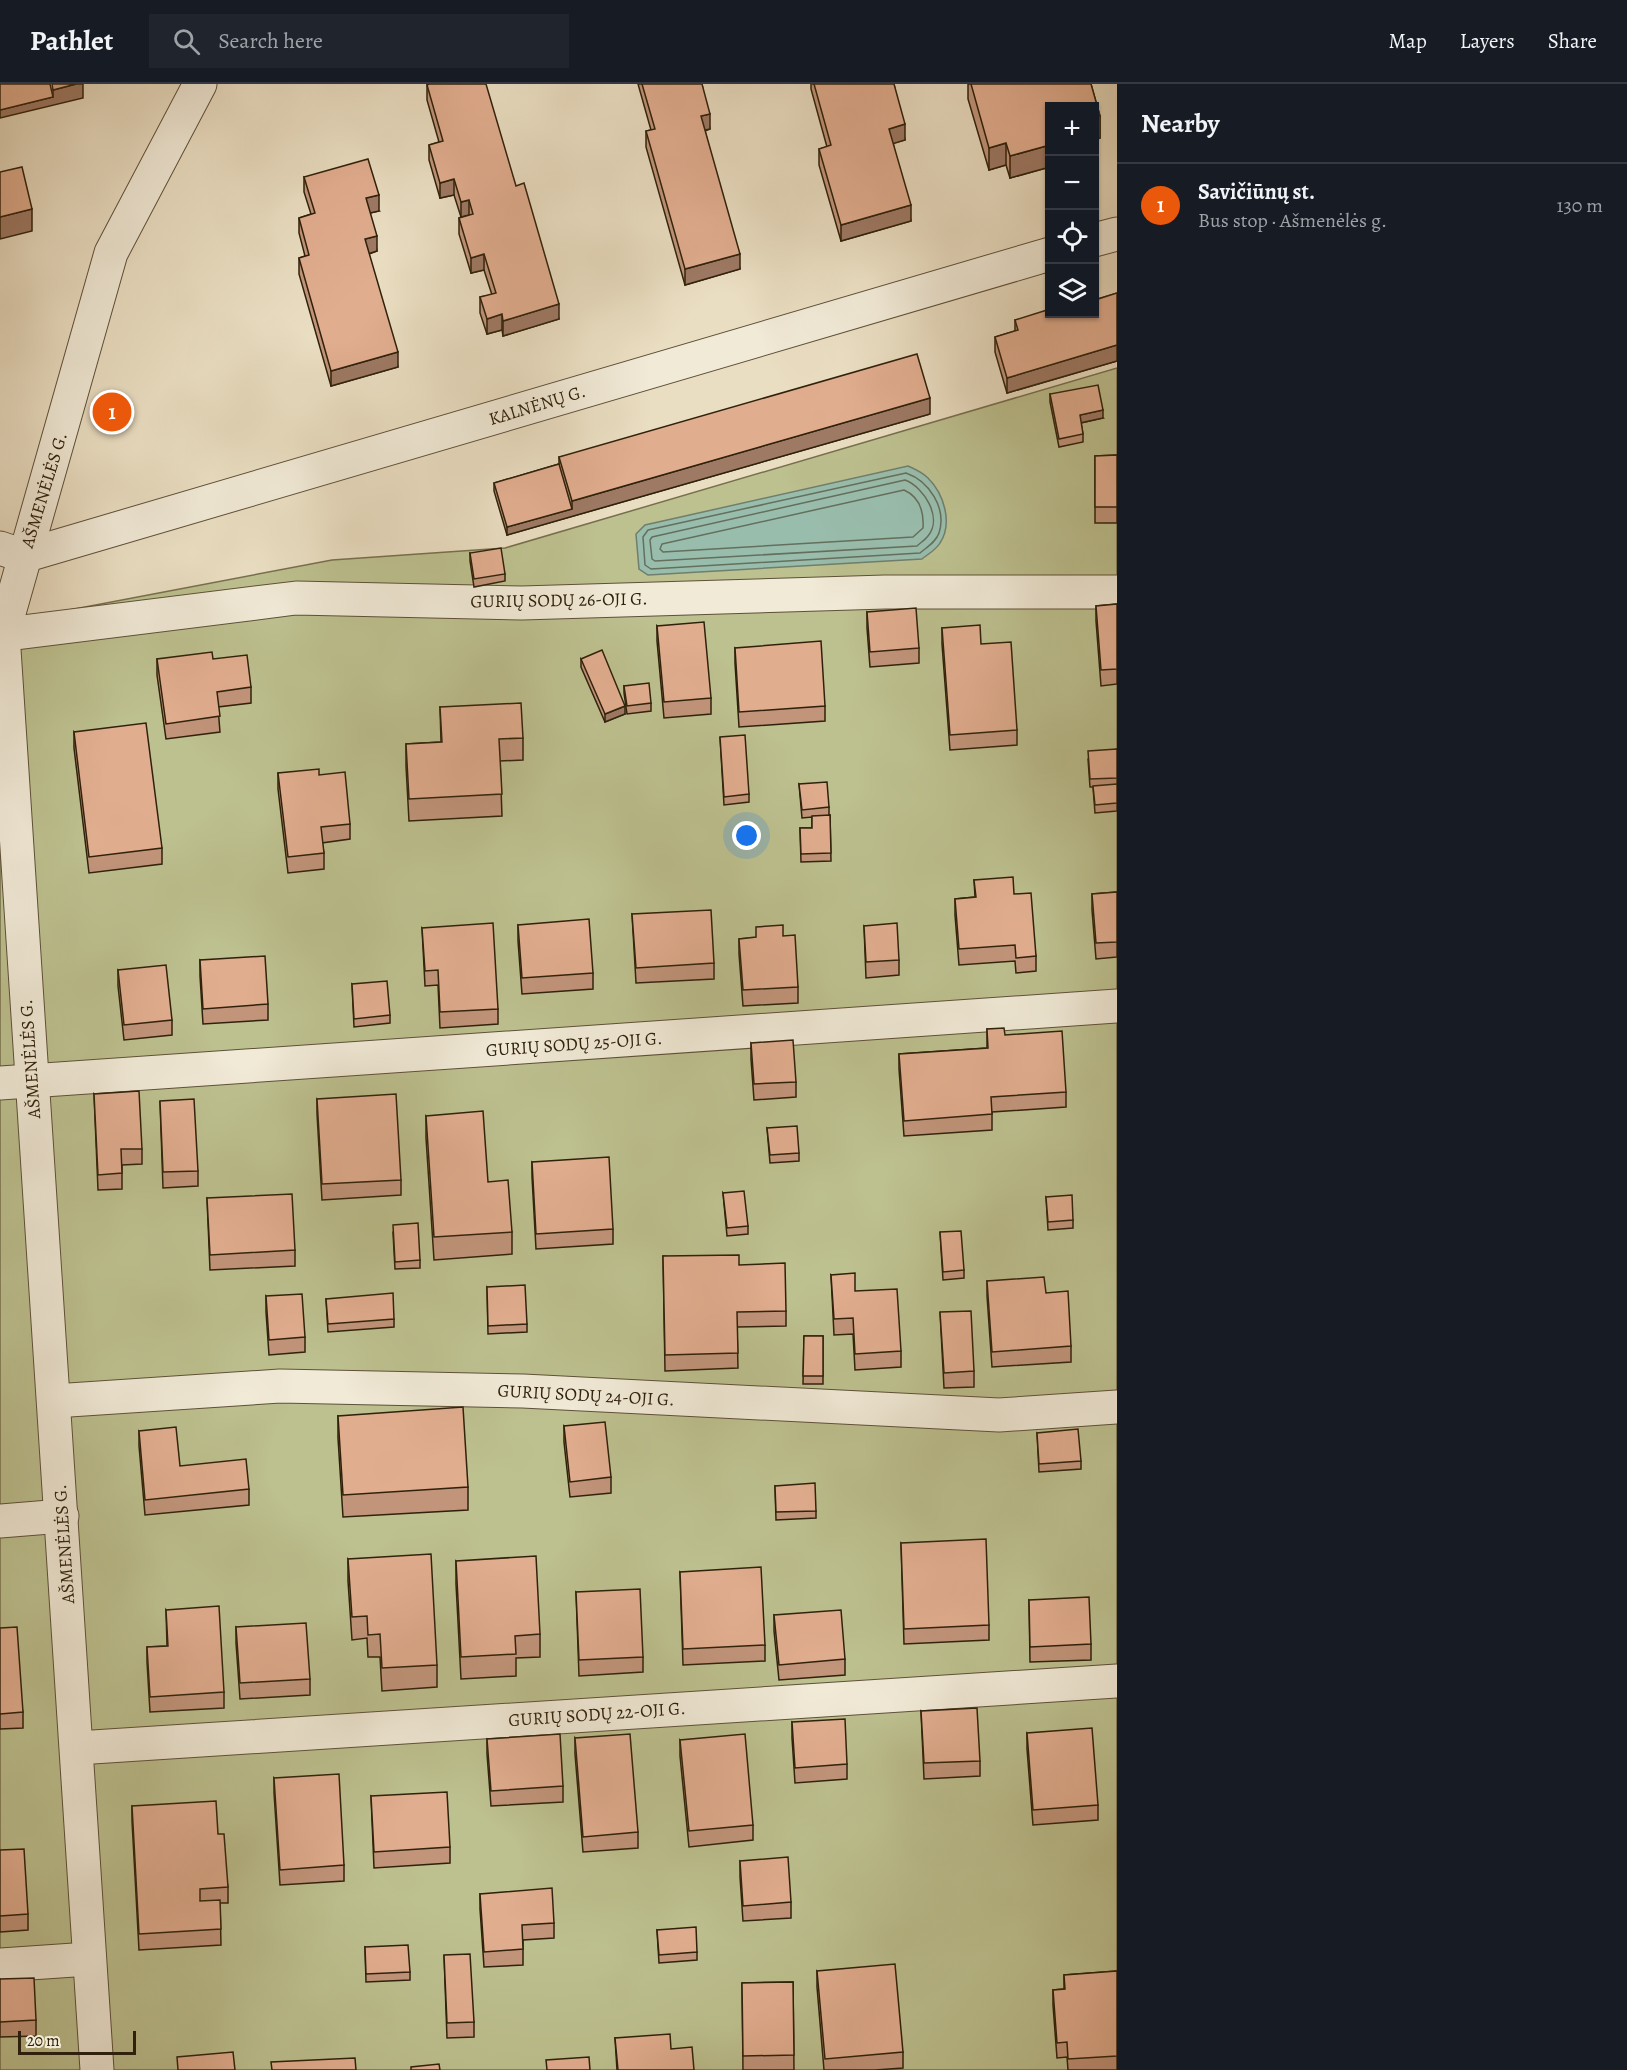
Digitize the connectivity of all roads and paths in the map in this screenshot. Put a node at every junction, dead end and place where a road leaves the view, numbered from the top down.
1 (200, 84) edge
2 (1117, 234) edge
3 (1099, 239) edge
4 (1045, 255) edge
5 (12, 552) edge
6 (1117, 592) edge
7 (2, 634) edge
8 (1117, 1006) edge
9 (16, 1083) edge
10 (54, 1401) junction
11 (1117, 1407) edge
12 (62, 1516) junction
13 (0, 1521) edge
14 (1117, 1681) edge
15 (76, 1748) junction
16 (89, 1959) junction
17 (0, 1965) edge
18 (97, 2070) edge

1 - 5 street, AŠMENĖLĖS G.
2 - 3 street
4 - 5 street, KALNĖNŲ G.
5 - 7 street, AŠMENĖLĖS G.
6 - 7 street, GURIŲ SODŲ 26-OJI G.
7 - 9 street, AŠMENĖLĖS G.
8 - 9 street, GURIŲ SODŲ 25-OJI G.
9 - 10 street, AŠMENĖLĖS G.
10 - 11 street, GURIŲ SODŲ 24-OJI G.
10 - 12 street, AŠMENĖLĖS G.
12 - 13 street
12 - 15 street, AŠMENĖLĖS G.
14 - 15 street, GURIŲ SODŲ 22-OJI G.
15 - 16 street, AŠMENĖLĖS G.
16 - 17 street
16 - 18 street, AŠMENĖLĖS G.

